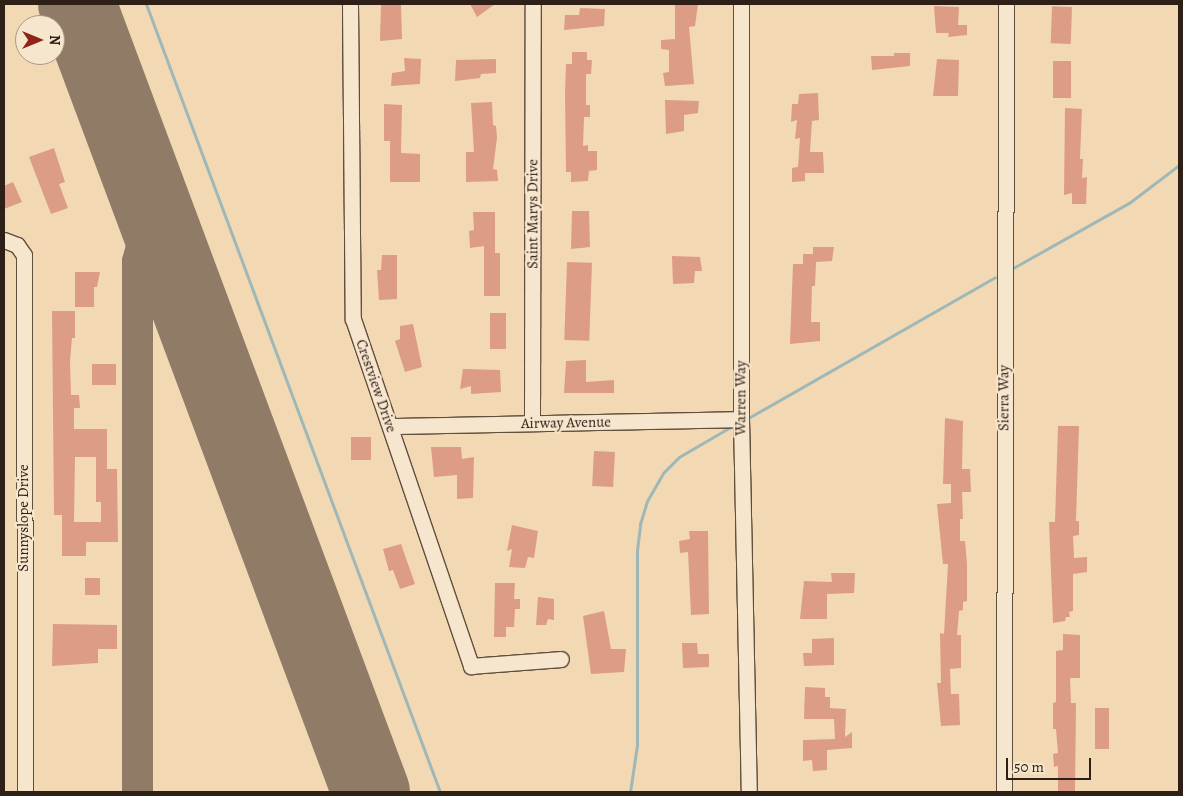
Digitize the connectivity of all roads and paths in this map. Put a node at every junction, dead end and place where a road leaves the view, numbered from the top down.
1 (350, 4) edge
2 (534, 4) edge
3 (741, 4) edge
4 (1006, 4) edge
5 (11, 243) edge
6 (741, 419) junction
7 (532, 423) junction
8 (390, 426) junction
9 (561, 659) dead end
10 (25, 792) edge
11 (749, 792) edge
12 (1004, 792) edge

1 - 8 street, Crestview Drive
2 - 7 street, Saint Marys Drive
3 - 6 street, Warren Way
4 - 12 street, Sierra Way
5 - 10 street, Sunnyslope Drive
6 - 7 street, Airway Avenue
6 - 11 street, Warren Way
7 - 8 street, Airway Avenue
8 - 9 street, Crestview Drive

